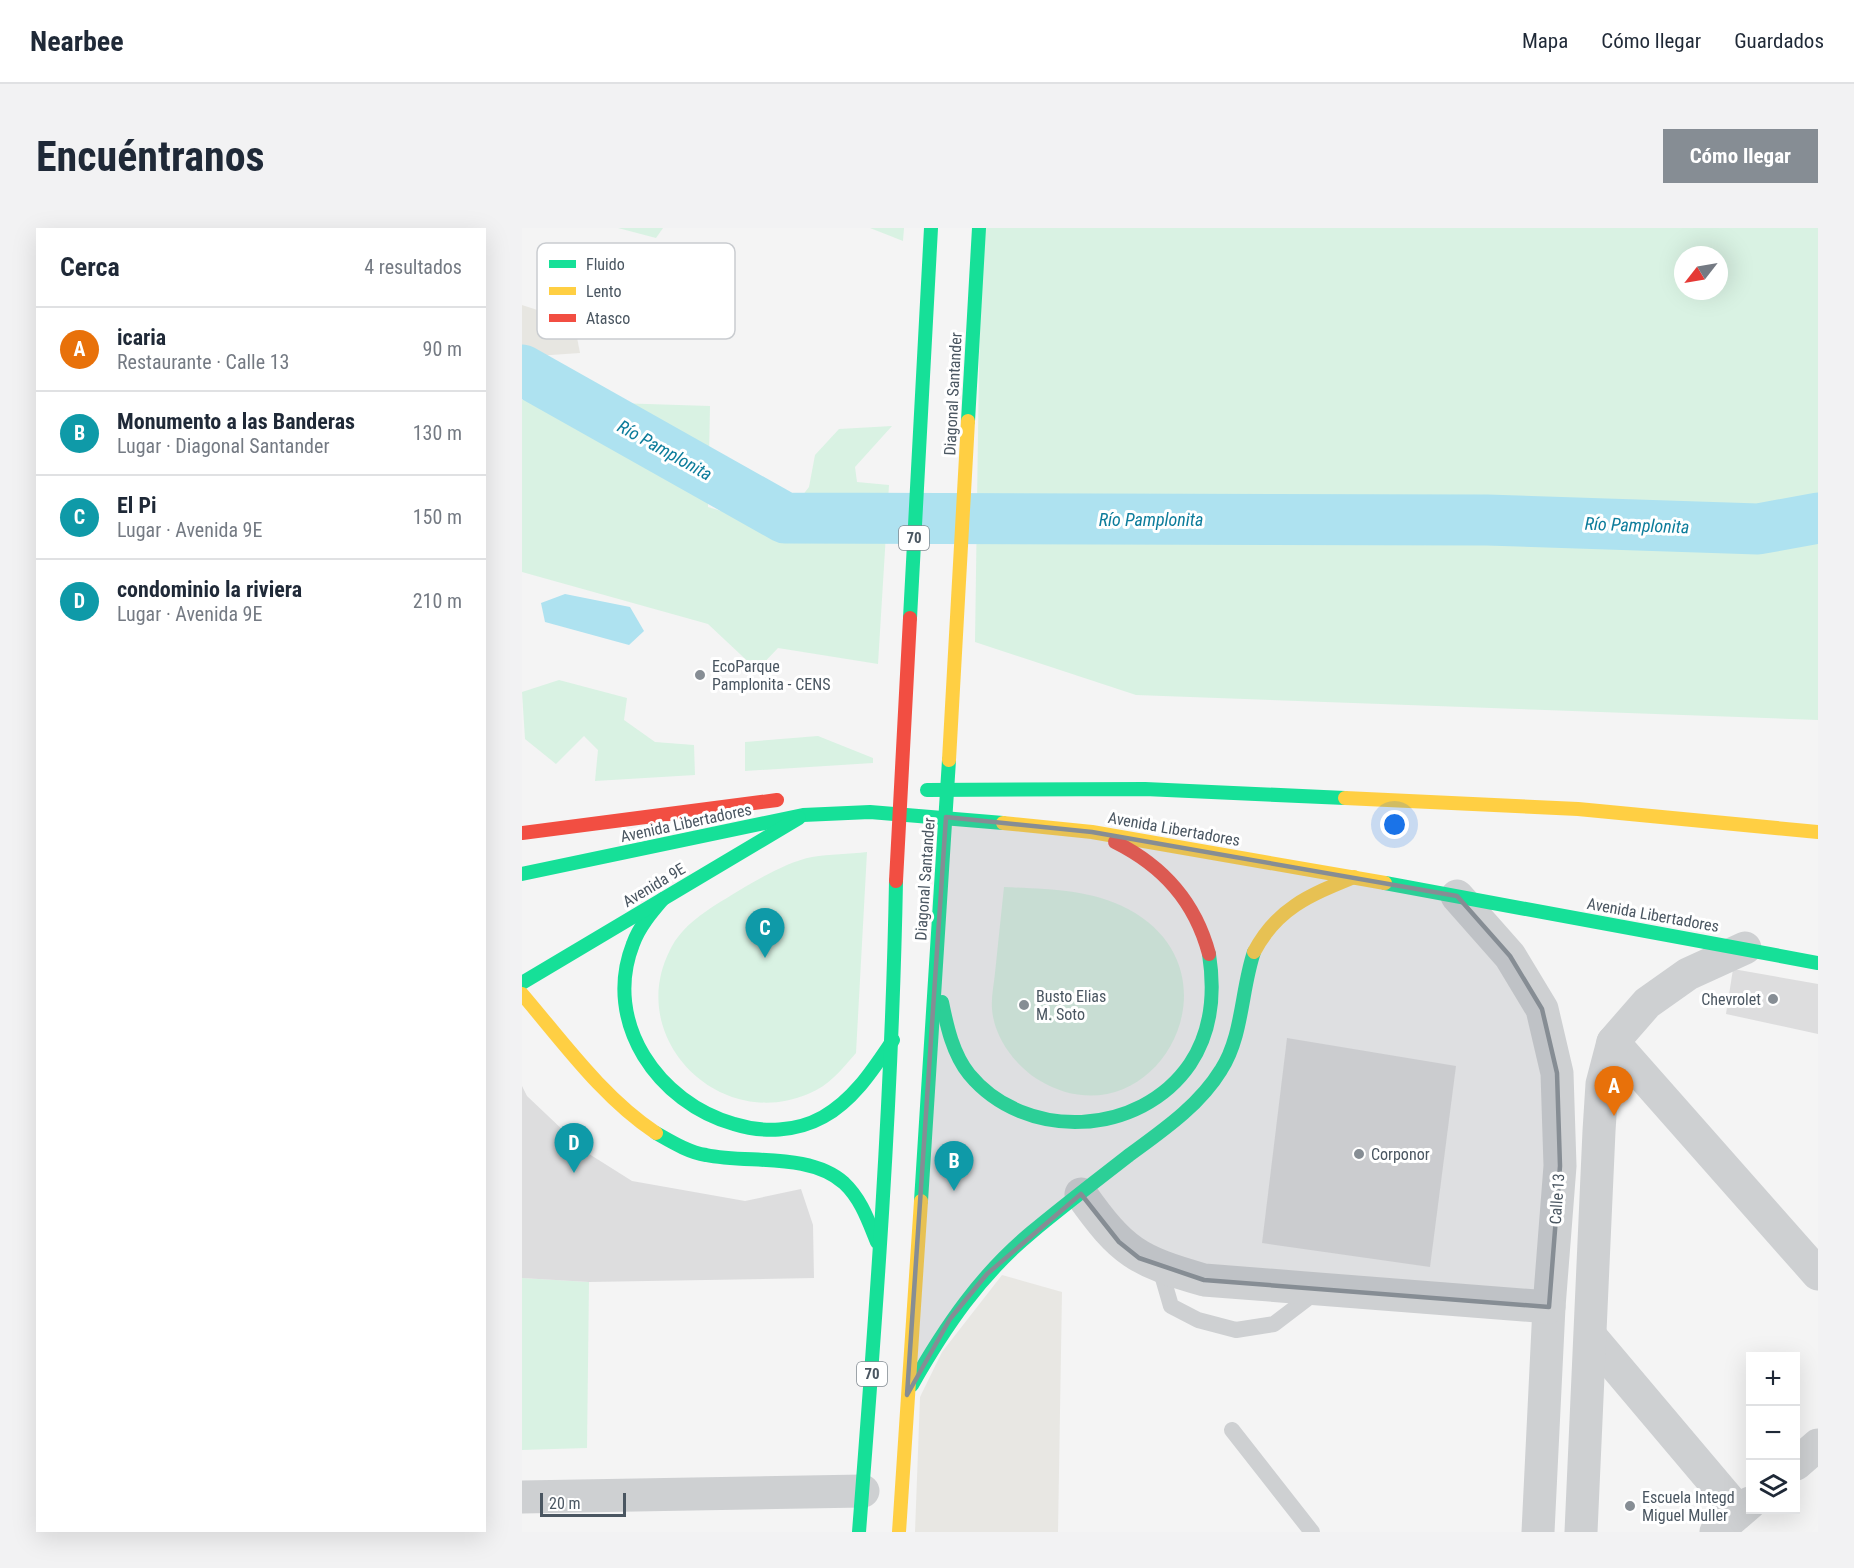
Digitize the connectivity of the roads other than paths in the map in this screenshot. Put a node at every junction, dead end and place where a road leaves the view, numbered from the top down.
1 (931, 228) edge
2 (979, 228) edge
3 (884, 790) dead end
4 (792, 798) dead end
5 (803, 815) junction
6 (1092, 832) junction
7 (1818, 832) edge
8 (522, 833) edge
9 (522, 874) edge
10 (1354, 877) junction
11 (1456, 896) junction
12 (663, 899) junction
13 (1745, 948) junction
14 (937, 958) junction
15 (1818, 963) edge
16 (522, 983) edge
17 (522, 994) edge
18 (892, 1040) junction
19 (1613, 1042) junction
20 (1081, 1194) junction
21 (881, 1257) junction
22 (1160, 1268) junction
23 (1818, 1274) edge
24 (1320, 1289) junction
25 (1549, 1307) junction
26 (1592, 1338) junction
27 (907, 1395) junction
28 (1232, 1430) dead end
29 (1818, 1445) edge
30 (1800, 1461) edge
31 (862, 1491) junction
32 (522, 1497) edge
33 (1735, 1516) edge
34 (859, 1532) edge
35 (899, 1532) edge
36 (1312, 1532) edge
37 (1538, 1532) edge
38 (1581, 1532) edge

1 - 18 main road, Diagonal Santander / 70
2 - 14 main road, Diagonal Santander / 70
3 - 7 main road, Avenida Libertadores
4 - 8 main road, Avenida Libertadores
5 - 6 main road, Avenida Libertadores
5 - 9 main road, Avenida Libertadores
5 - 12 main road, Avenida 9E
6 - 10 main road, Avenida Libertadores
6 - 14 main road
10 - 11 main road, Avenida Libertadores
10 - 20 main road
11 - 13 main road, Avenida Libertadores
11 - 25 street, Calle 13
12 - 16 main road, Avenida 9E
12 - 18 main road
13 - 15 main road, Avenida Libertadores
13 - 19 street
14 - 27 main road, Diagonal Santander / 70
17 - 21 main road
18 - 21 main road, Diagonal Santander / 70
19 - 23 street
19 - 26 street
20 - 22 street
20 - 27 main road
21 - 31 main road, Diagonal Santander / 70
22 - 24 street
22 - 24 lane
24 - 25 street
25 - 37 street, Calle 13
26 - 33 street
26 - 38 street
27 - 35 main road, Diagonal Santander / 70
28 - 36 lane
29 - 30 street
31 - 32 street
31 - 34 main road, Diagonal Santander / 70

